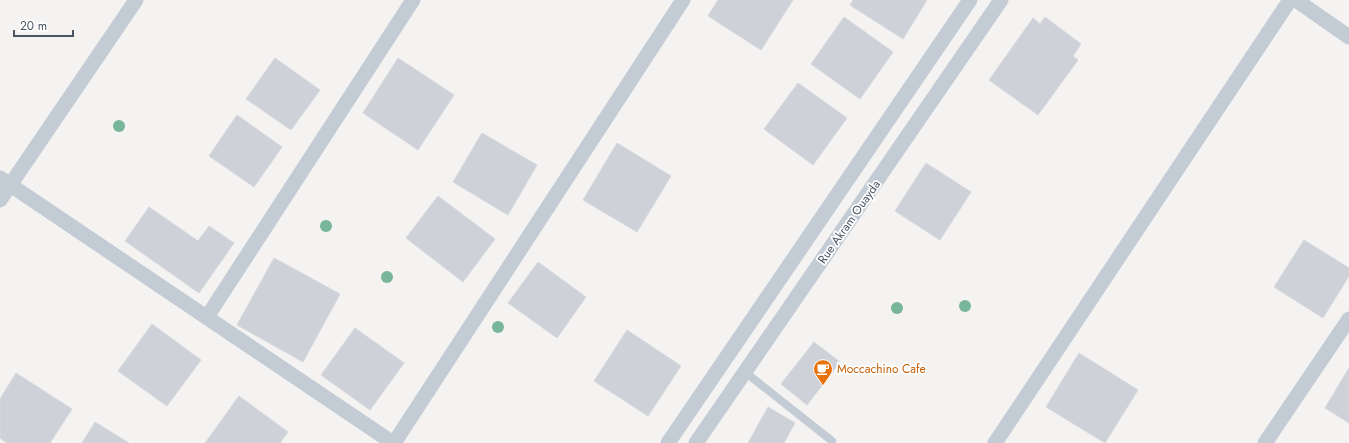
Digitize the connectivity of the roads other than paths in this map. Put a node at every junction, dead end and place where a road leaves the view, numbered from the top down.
1 (136, 0) edge
2 (413, 0) edge
3 (683, 0) edge
4 (970, 0) edge
5 (1001, 0) edge
6 (1290, 0) edge
7 (1296, 0) edge
8 (1349, 37) edge
9 (5, 182) edge
10 (0, 200) edge
11 (207, 317) junction
12 (1349, 319) edge
13 (745, 372) junction
14 (832, 441) dead end
15 (394, 443) edge
16 (668, 443) edge
17 (696, 443) edge
18 (995, 443) edge
19 (1265, 443) edge

1 - 9 street
2 - 11 street
3 - 15 street
4 - 16 street, Rue Akram Ouayda
5 - 13 street, Rue Akram Ouayda
6 - 18 street
7 - 8 street
9 - 10 street
9 - 11 street
11 - 15 street
12 - 19 street
13 - 14 lane
13 - 17 street, Rue Akram Ouayda

